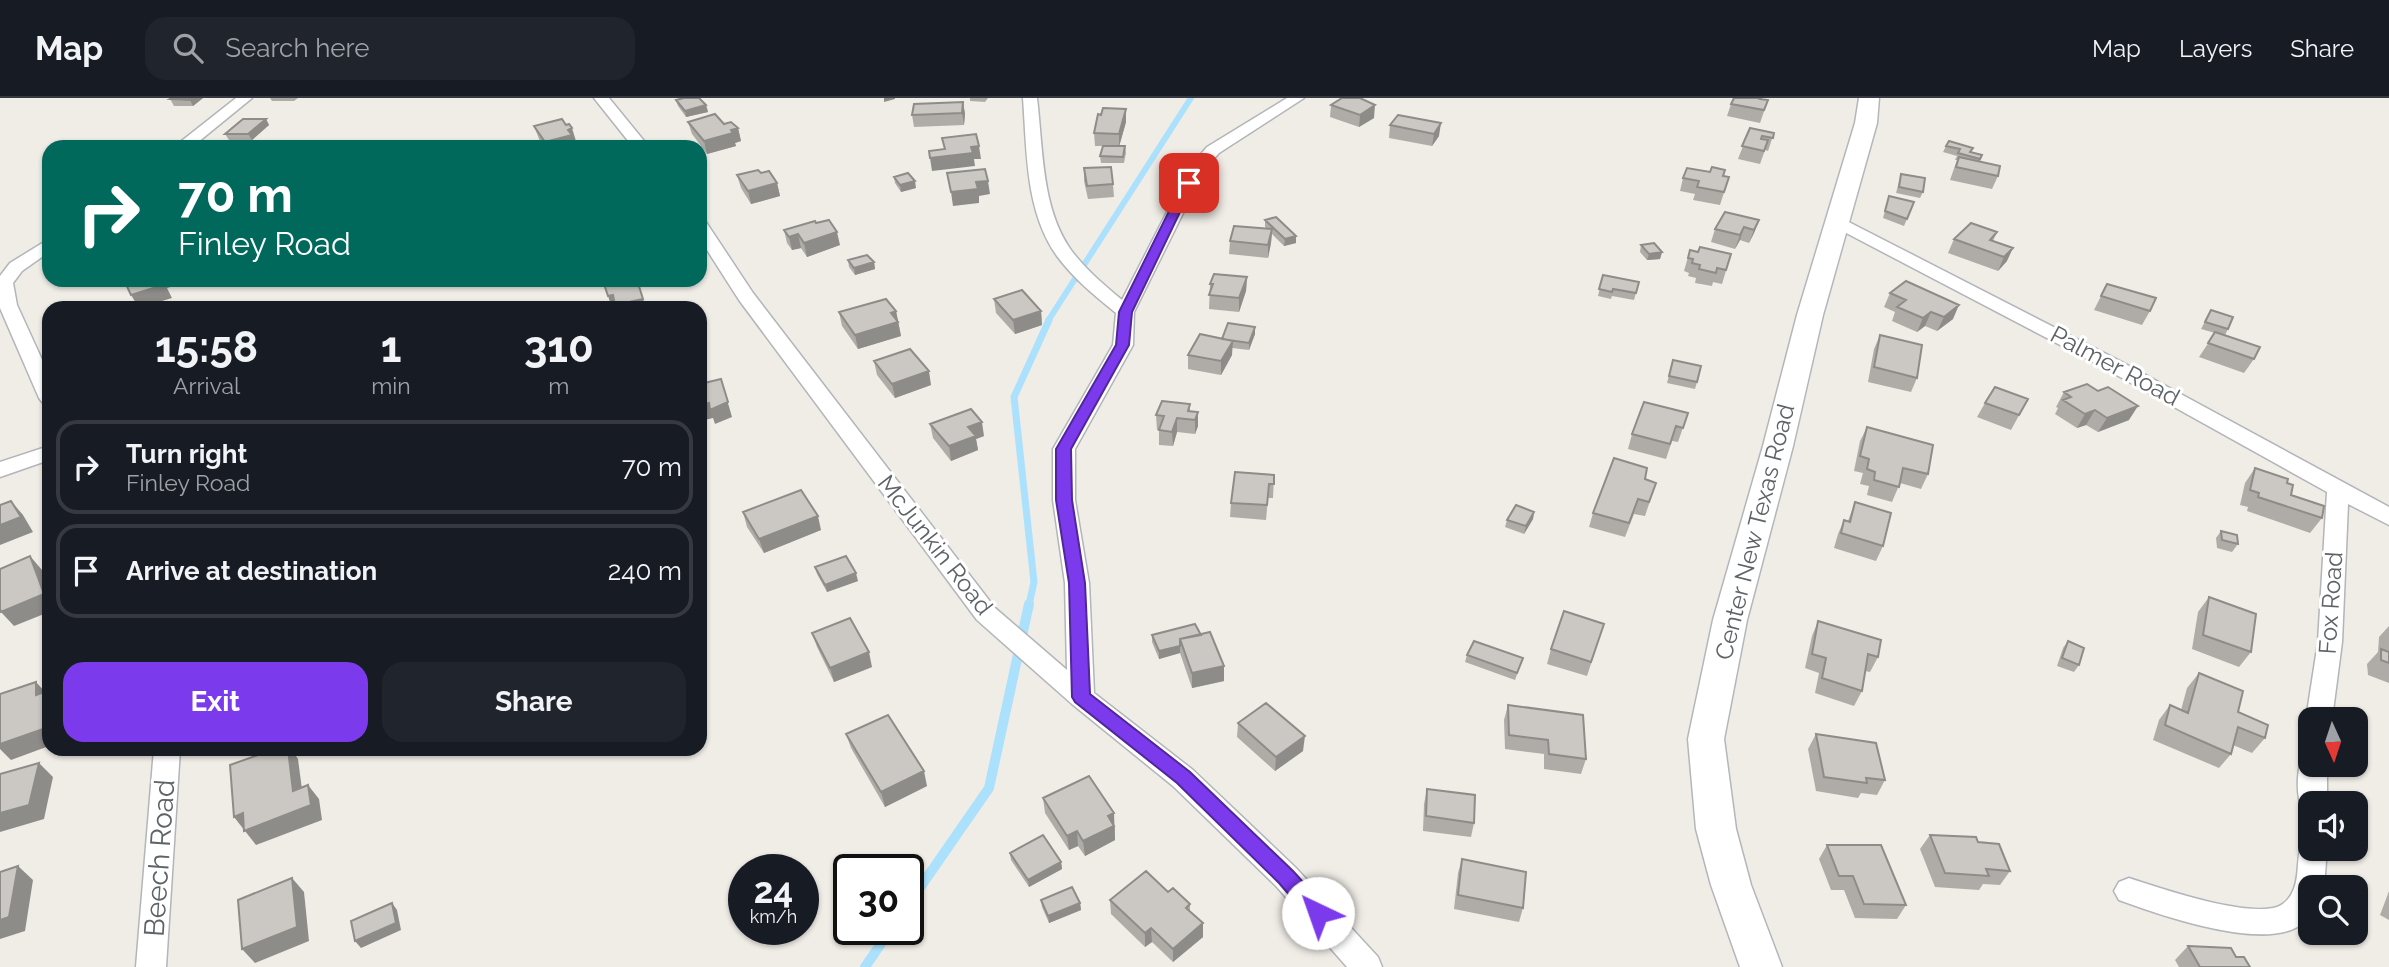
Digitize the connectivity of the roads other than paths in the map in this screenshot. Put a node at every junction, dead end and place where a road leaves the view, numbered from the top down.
1 (245, 98) edge
2 (601, 98) edge
3 (1030, 98) edge
4 (1297, 98) edge
5 (1869, 98) edge
6 (191, 140) edge
7 (635, 140) edge
8 (1837, 221) junction
9 (707, 236) edge
10 (42, 249) edge
11 (1125, 312) junction
12 (42, 382) edge
13 (42, 455) edge
14 (0, 470) edge
15 (2338, 487) junction
16 (2389, 517) edge
17 (1081, 697) junction
18 (2321, 707) edge
19 (166, 756) edge
20 (2313, 861) edge
21 (2129, 891) dead end
22 (150, 967) edge
23 (1367, 967) edge
24 (1761, 967) edge

1 - 6 street
2 - 7 street
3 - 11 street
4 - 11 street
5 - 8 street, Center New Texas Road
8 - 15 street, Palmer Road
8 - 24 street, Center New Texas Road
9 - 17 street, McJunkin Road
10 - 12 street
11 - 17 street
13 - 14 street
15 - 16 street, Palmer Road
15 - 18 street, Fox Road
17 - 23 street, McJunkin Road
19 - 22 street, Beech Road
20 - 21 street

